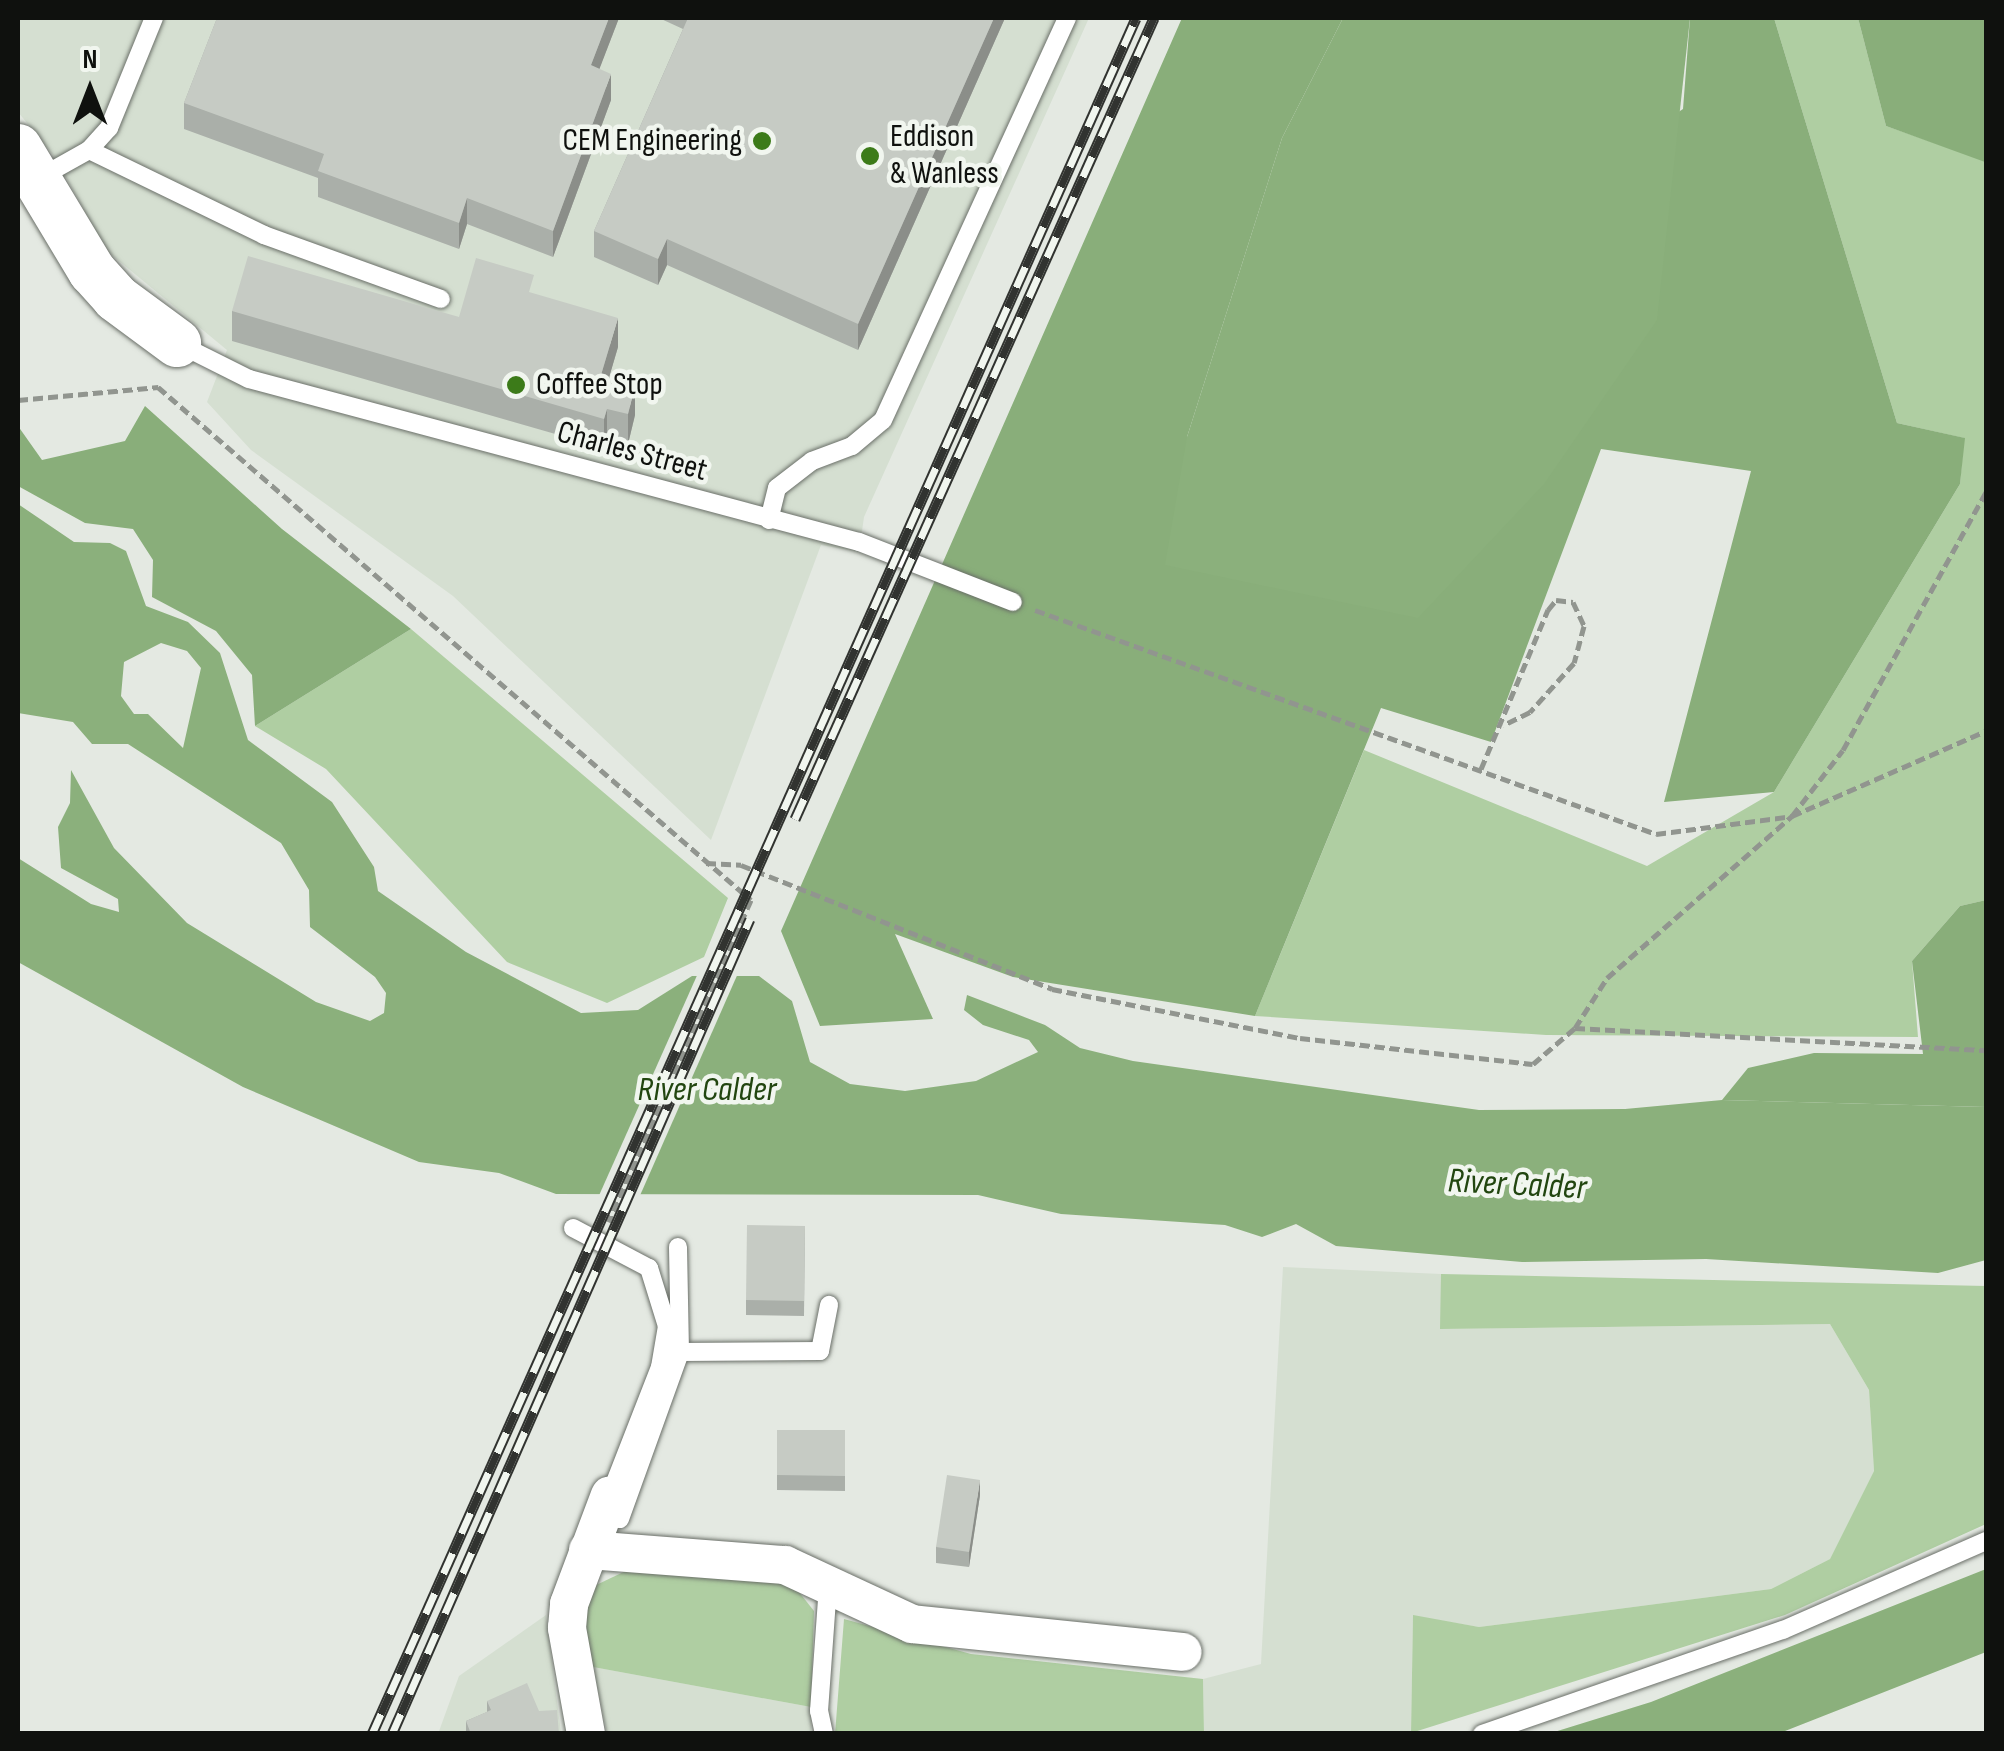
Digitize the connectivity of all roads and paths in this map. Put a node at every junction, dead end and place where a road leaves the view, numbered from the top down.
1 (154, 18) edge
2 (1066, 18) edge
3 (89, 150) junction
4 (28, 163) edge
5 (441, 299) dead end
6 (177, 343) joint
7 (18, 400) edge
8 (1986, 492) edge
9 (770, 520) junction
10 (1013, 602) joint
11 (1502, 725) junction
12 (1986, 731) edge
13 (1481, 769) junction
14 (1792, 816) junction
15 (702, 863) junction
16 (1575, 1028) junction
17 (1986, 1050) edge
18 (606, 1226) dead end
19 (572, 1228) dead end
20 (678, 1246) dead end
21 (830, 1305) dead end
22 (680, 1352) junction
23 (610, 1495) joint
24 (1986, 1541) edge
25 (588, 1550) junction
26 (828, 1584) junction
27 (1183, 1652) dead end
28 (586, 1734) edge
29 (824, 1734) edge
30 (1482, 1734) edge

1 - 3 lane
2 - 9 lane
3 - 4 lane
3 - 5 lane
4 - 6 street
6 - 9 lane, Charles Street
7 - 15 path
8 - 14 path
9 - 10 lane, Charles Street
10 - 13 path
11 - 11 path
11 - 13 path
12 - 14 path
13 - 14 path
14 - 16 path
15 - 16 path
15 - 18 path
16 - 17 path
19 - 23 lane
20 - 22 lane
21 - 22 lane
22 - 25 lane
23 - 25 street
24 - 30 lane
25 - 26 street
25 - 28 street
26 - 27 street
26 - 29 lane

